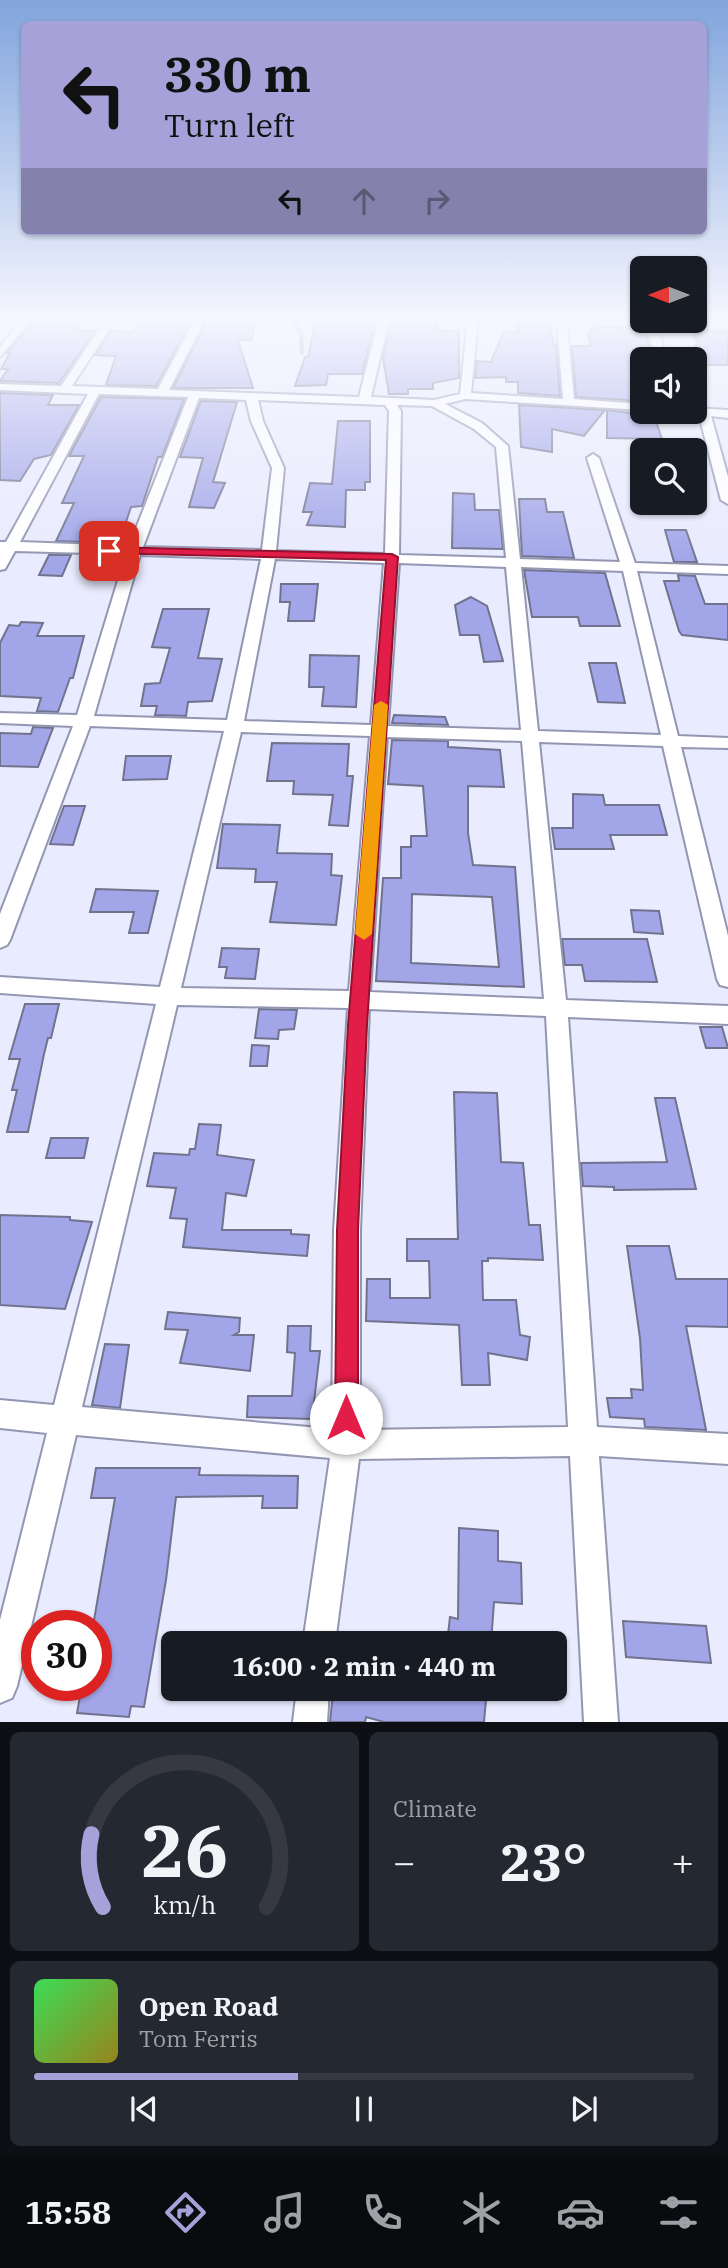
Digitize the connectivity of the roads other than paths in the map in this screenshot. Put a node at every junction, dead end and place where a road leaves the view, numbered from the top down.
1 (90, 399) edge
2 (193, 399) edge
3 (252, 399) edge
4 (327, 399) edge
5 (450, 399) edge
6 (508, 399) edge
7 (569, 399) edge
8 (364, 401) joint
9 (388, 401) junction
10 (434, 403) junction
11 (569, 404) junction
12 (630, 407) edge
13 (707, 413) edge
14 (728, 414) edge
15 (702, 424) edge
16 (593, 458) dead end
17 (728, 500) edge
18 (6, 546) edge
19 (134, 552) junction
20 (269, 553) junction
21 (392, 557) junction
22 (514, 565) junction
23 (0, 566) edge
24 (629, 567) junction
25 (728, 570) edge
26 (0, 718) edge
27 (85, 720) junction
28 (234, 727) junction
29 (379, 730) junction
30 (530, 737) junction
31 (670, 741) junction
32 (728, 743) edge
33 (0, 940) edge
34 (728, 979) edge
35 (0, 985) edge
36 (167, 996) junction
37 (359, 1000) junction
38 (556, 1008) junction
39 (728, 1015) edge
40 (0, 1414) edge
41 (64, 1419) junction
42 (586, 1441) junction
43 (346, 1445) junction
44 (728, 1449) edge
45 (321, 1631) edge
46 (0, 1686) edge
47 (312, 1701) edge
48 (310, 1722) edge
49 (601, 1722) edge

1 - 18 street
2 - 19 street
3 - 20 street
4 - 8 street
5 - 10 street
6 - 11 street
7 - 11 street
8 - 9 street
9 - 10 street
9 - 21 street
10 - 22 street
11 - 12 street
13 - 14 street
15 - 17 street
16 - 24 street
18 - 19 street
18 - 23 street
19 - 20 street
19 - 27 street
20 - 21 street
20 - 28 street
21 - 22 street
21 - 29 street
22 - 24 street
22 - 30 street
24 - 25 street
24 - 31 street
26 - 27 street
27 - 28 street
27 - 33 street
28 - 29 street
28 - 36 street
29 - 30 street
29 - 37 street
30 - 31 street
30 - 38 street
31 - 32 street
31 - 34 street
35 - 36 street
36 - 37 street
36 - 41 street
37 - 38 street
37 - 43 street
38 - 39 street
38 - 42 street
40 - 41 street
41 - 43 street
41 - 46 street
42 - 43 street
42 - 44 street
42 - 49 street
43 - 45 street
47 - 48 street

